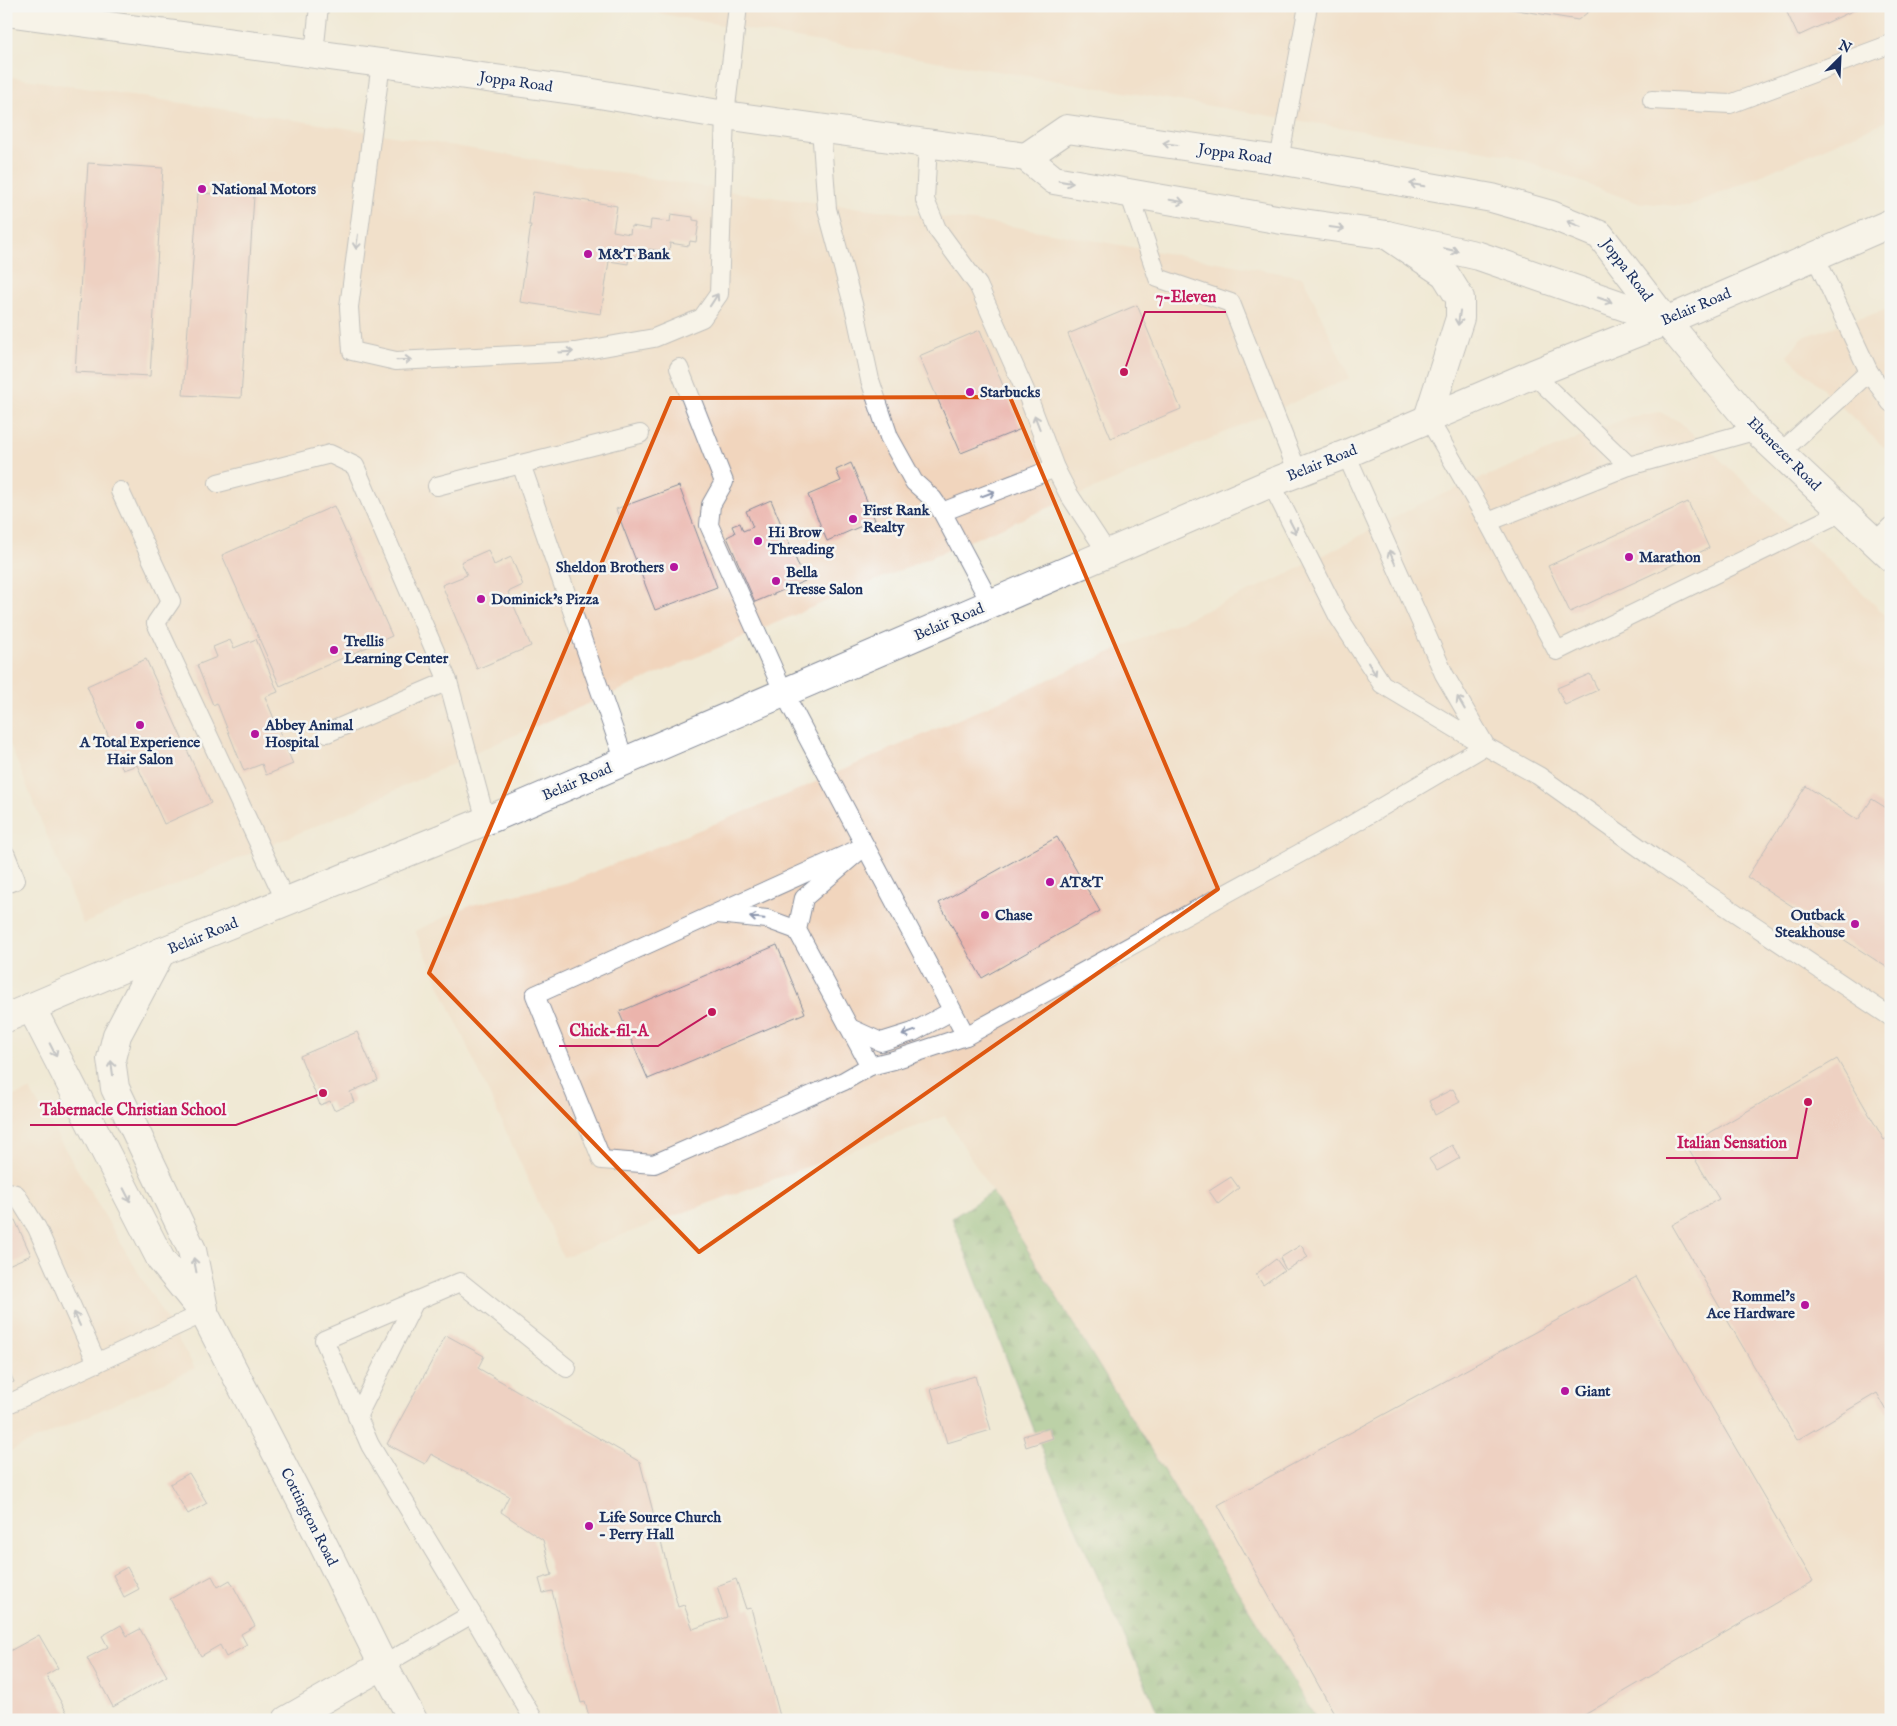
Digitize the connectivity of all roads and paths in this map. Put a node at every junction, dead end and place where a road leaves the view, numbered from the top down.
1 (319, 6) edge
2 (738, 6) edge
3 (1308, 6) edge
4 (6, 12) edge
5 (1891, 44) edge
6 (314, 54) junction
7 (381, 63) junction
8 (1652, 100) dead end
9 (725, 116) junction
10 (821, 128) junction
11 (928, 144) junction
12 (1026, 157) junction
13 (1279, 160) junction
14 (1129, 193) junction
15 (1891, 223) edge
16 (1387, 235) junction
17 (1815, 256) junction
18 (1666, 321) junction
19 (680, 368) dead end
20 (1869, 372) junction
21 (1533, 374) junction
22 (1891, 404) edge
23 (1428, 418) junction
24 (1757, 430) junction
25 (640, 434) dead end
26 (1346, 454) junction
27 (1780, 454) junction
28 (521, 464) junction
29 (1629, 466) junction
30 (1055, 468) junction
31 (1298, 473) junction
32 (218, 483) dead end
33 (1271, 483) junction
34 (437, 486) dead end
35 (120, 491) dead end
36 (942, 512) junction
37 (1842, 512) junction
38 (1488, 522) junction
39 (1885, 542) edge
40 (1108, 554) junction
41 (991, 604) junction
42 (448, 681) junction
43 (784, 693) junction
44 (327, 733) dead end
45 (1485, 746) junction
46 (625, 762) junction
47 (486, 821) junction
48 (865, 846) junction
49 (6, 855) edge
50 (6, 884) edge
51 (286, 902) junction
52 (716, 914) junction
53 (797, 930) junction
54 (162, 952) junction
55 (31, 1006) junction
56 (952, 1011) junction
57 (1891, 1017) edge
58 (6, 1018) edge
59 (850, 1028) junction
60 (966, 1036) junction
61 (870, 1066) junction
62 (6, 1191) edge
63 (415, 1300) junction
64 (204, 1313) junction
65 (97, 1363) junction
66 (567, 1368) dead end
67 (6, 1405) edge
68 (357, 1417) junction
69 (472, 1614) junction
70 (383, 1665) junction
71 (287, 1720) edge
72 (413, 1720) edge
73 (534, 1720) edge

1 - 6 lane
2 - 9 lane
3 - 13 lane
4 - 6 main road, Joppa Road
5 - 8 lane
6 - 7 main road, Joppa Road
7 - 9 main road, Joppa Road
7 -> 9 lane
9 - 10 main road, Joppa Road
10 - 11 main road, Joppa Road
10 - 36 lane
11 - 12 main road, Joppa Road
30 -> 11 lane
13 -> 12 main road, Joppa Road
12 -> 14 main road, Joppa Road
18 -> 13 main road, Joppa Road
14 -> 16 main road, Joppa Road
14 - 31 lane
15 - 17 main road, Belair Road
16 -> 18 main road, Joppa Road
16 -> 23 main road
17 - 18 main road, Belair Road
17 - 20 lane
18 - 21 main road, Belair Road
18 - 24 main road, Ebenezer Road
19 - 43 lane
20 - 22 lane
20 - 27 lane
21 - 23 main road, Belair Road
21 - 29 lane
23 - 26 main road, Belair Road
23 - 38 lane
24 - 27 main road, Ebenezer Road
24 - 29 lane
25 - 28 lane
26 - 31 main road, Belair Road
45 -> 26 lane
27 - 37 main road, Ebenezer Road
28 - 34 lane
28 - 46 lane
29 - 38 lane
36 -> 30 lane
30 - 40 lane
31 - 33 main road, Belair Road
32 - 42 lane
33 - 40 main road, Belair Road
33 -> 45 lane
35 - 51 lane
36 - 41 lane
37 - 38 lane
37 - 39 main road, Ebenezer Road
40 - 41 main road, Belair Road
41 - 43 main road, Belair Road
42 - 44 lane
42 - 47 lane
43 - 46 main road, Belair Road
43 - 48 lane
45 - 57 lane
45 - 60 lane
46 - 47 main road, Belair Road
47 - 51 main road, Belair Road
48 - 52 lane
48 - 53 lane
48 - 56 lane
49 - 50 lane
51 - 54 main road, Belair Road
53 -> 52 lane
52 - 61 lane
53 - 59 lane
54 - 55 main road, Belair Road
64 -> 54 main road, Cottington Road
55 - 58 main road, Belair Road
55 -> 64 main road, Cottington Road
56 -> 59 lane
56 - 60 lane
59 - 61 lane
60 - 61 lane
65 -> 62 lane
63 - 66 lane
63 - 68 lane
63 - 68 lane
64 - 65 lane
64 - 70 main road, Cottington Road
65 - 67 lane
68 - 69 lane
69 - 70 lane
69 - 73 lane
70 - 71 main road
70 - 72 main road, Cottington Road

